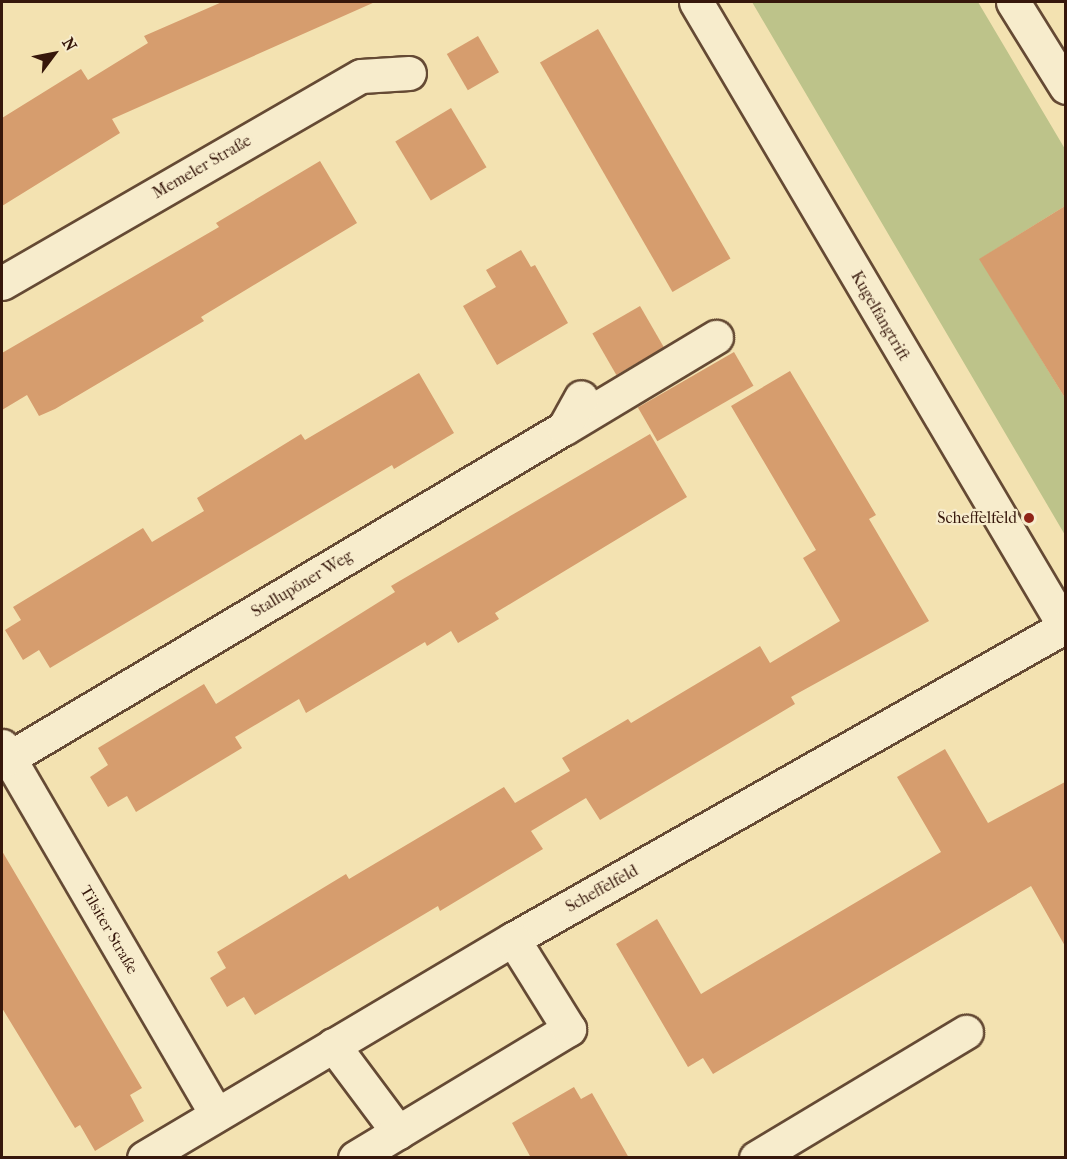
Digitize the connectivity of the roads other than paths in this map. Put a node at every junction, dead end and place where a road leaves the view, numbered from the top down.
1 (696, 2) edge
2 (1013, 2) edge
3 (410, 73) dead end
4 (1065, 87) edge
5 (2, 283) edge
6 (716, 337) dead end
7 (581, 397) dead end
8 (564, 428) junction
9 (1065, 628) edge
10 (5, 752) edge
11 (513, 939) junction
12 (966, 1032) dead end
13 (333, 1045) junction
14 (216, 1114) junction
15 (398, 1132) junction
16 (158, 1154) edge
17 (355, 1158) edge
18 (756, 1158) edge

1 - 9 street, Kugelfangtrift
2 - 4 street
3 - 5 street, Memeler Straße
6 - 8 street, Stallupöner Weg
7 - 8 street
8 - 10 street, Stallupöner Weg
9 - 11 street, Scheffelfeld
10 - 14 street, Tilsiter Straße
11 - 13 street, Scheffelfeld
11 - 15 street
12 - 18 street
13 - 14 street, Scheffelfeld
13 - 15 street
14 - 16 street, Scheffelfeld
15 - 17 street

